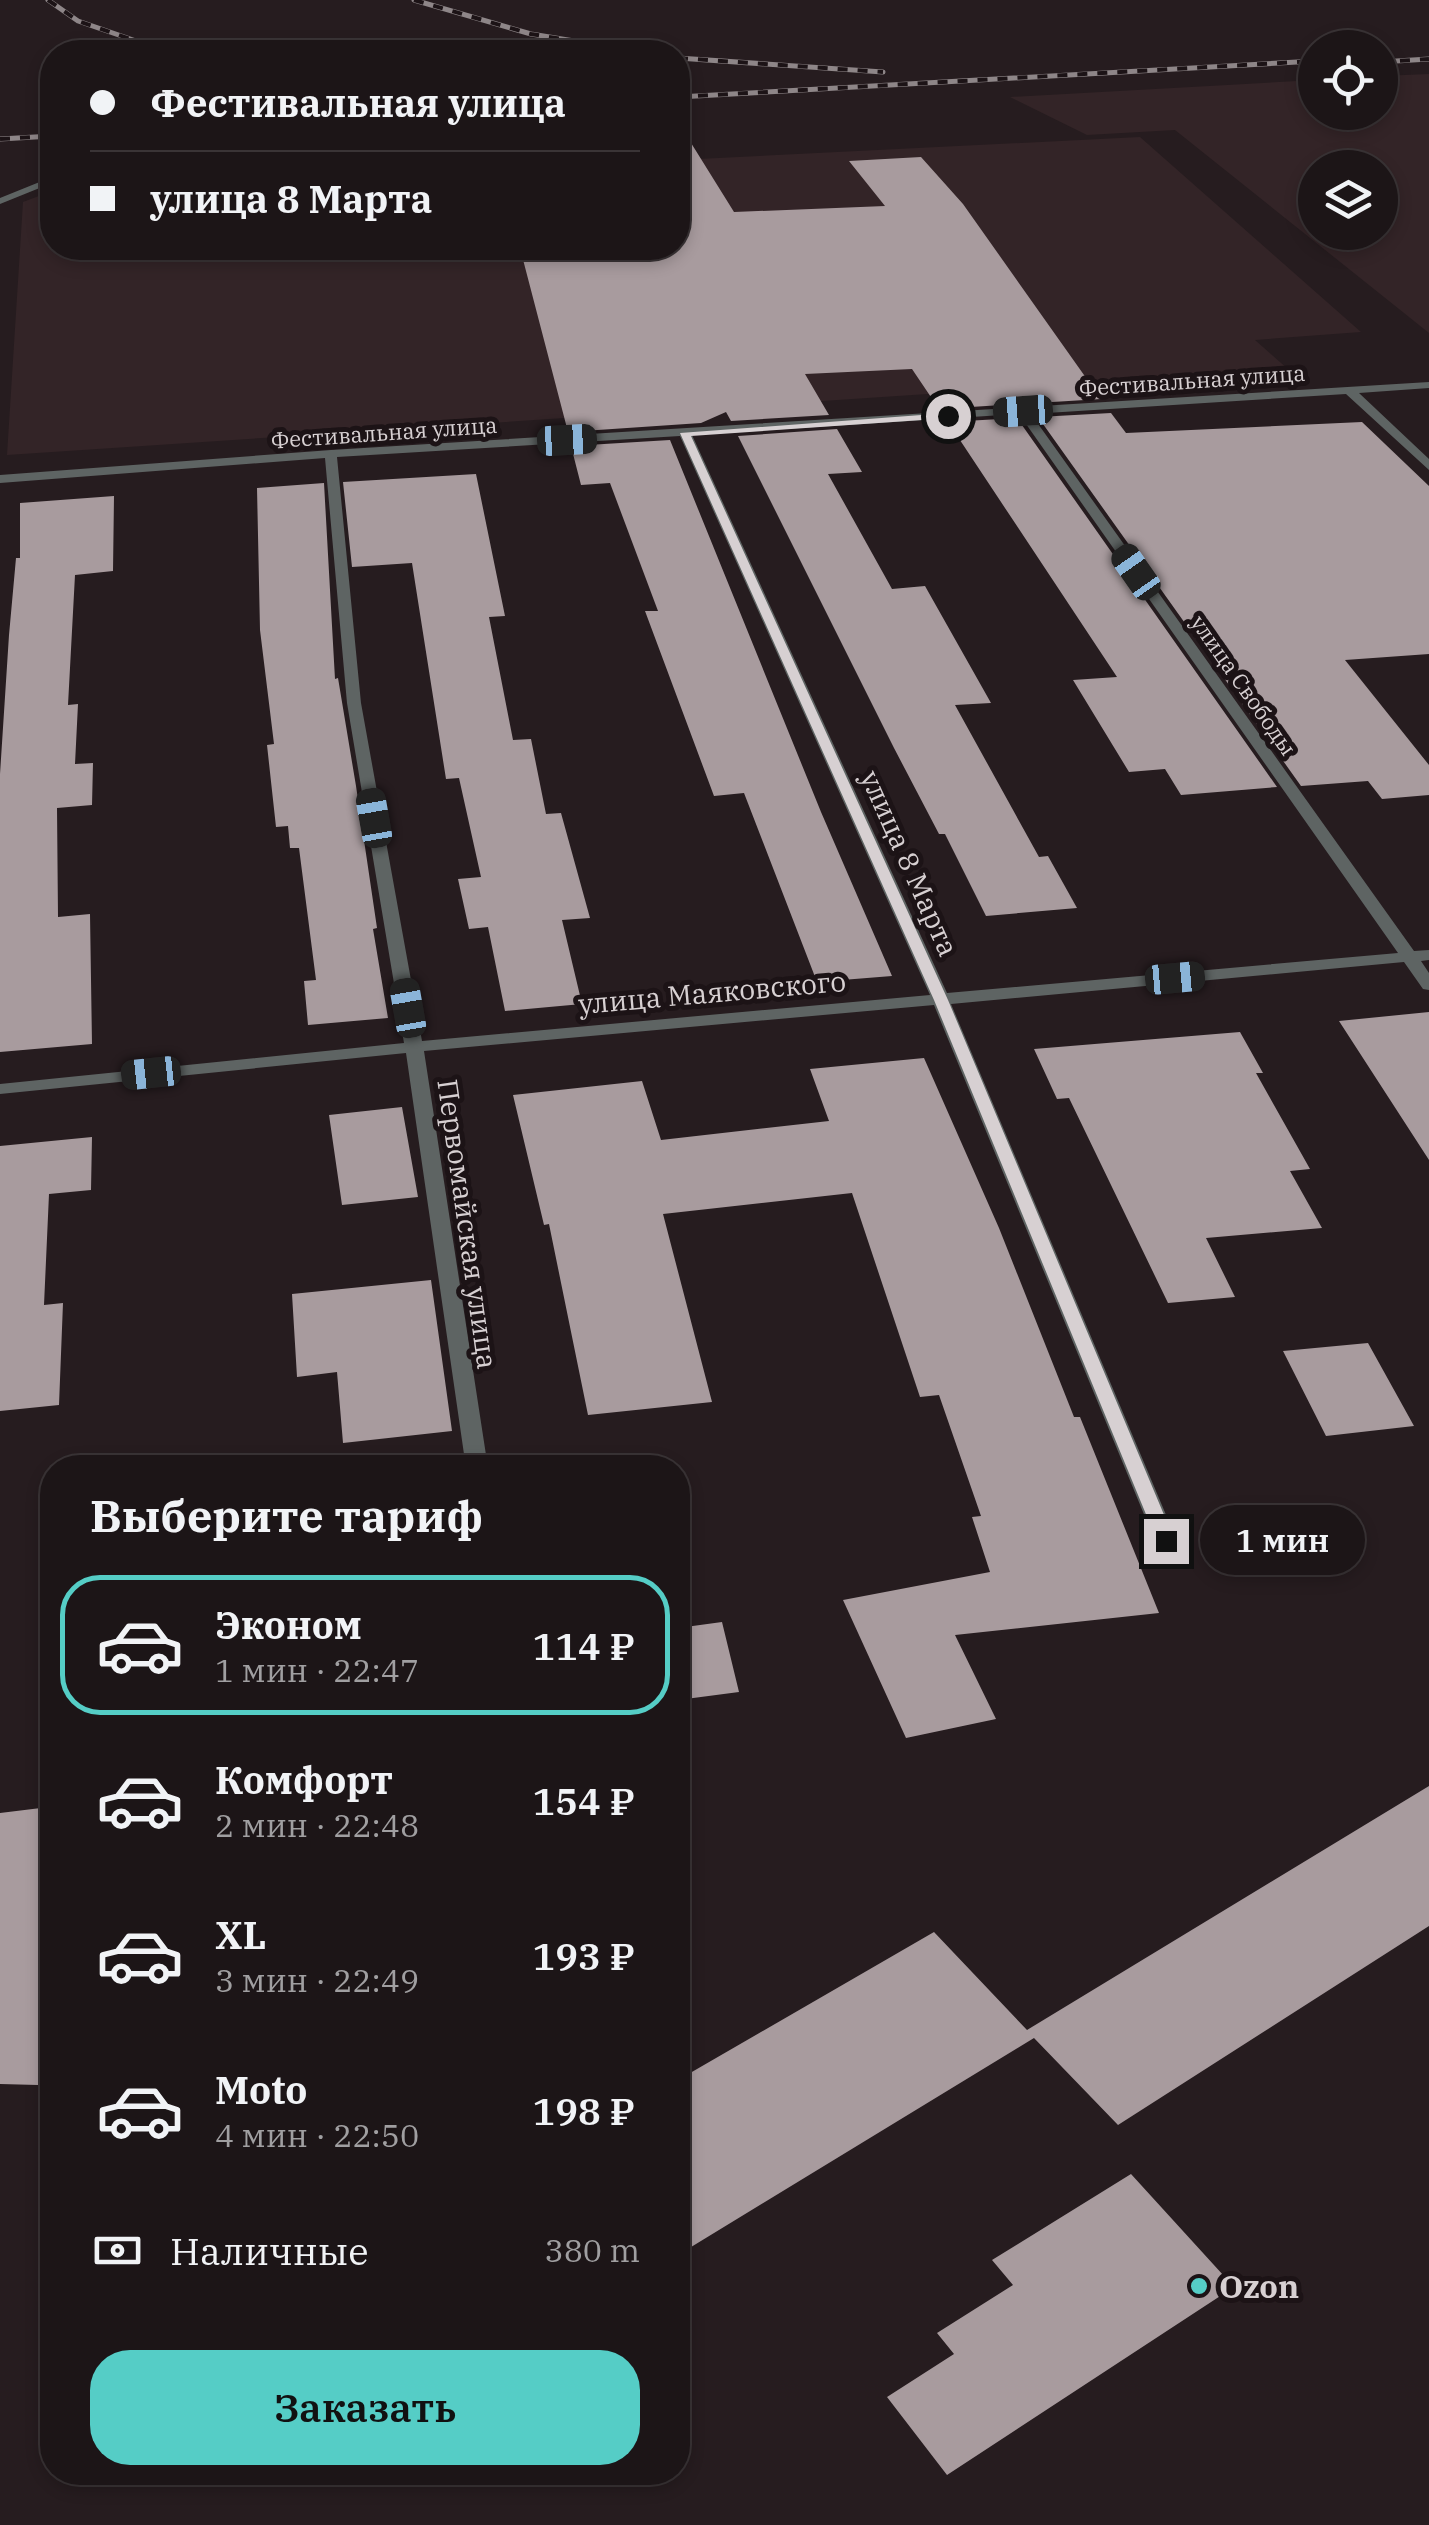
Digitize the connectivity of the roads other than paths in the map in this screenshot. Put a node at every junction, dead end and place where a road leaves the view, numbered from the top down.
1 (40, 185) edge
2 (0, 201) edge
3 (1429, 386) edge
4 (1349, 390) junction
5 (1023, 411) junction
6 (685, 433) junction
7 (331, 454) junction
8 (1429, 466) edge
9 (0, 479) edge
10 (1429, 955) edge
11 (1409, 957) junction
12 (1429, 985) edge
13 (941, 1000) junction
14 (414, 1046) junction
15 (0, 1088) edge
16 (475, 1455) edge
17 (1166, 1541) dead end

1 - 2 street
3 - 4 street, Фестивальная улица
4 - 5 street, Фестивальная улица
4 - 8 street
5 - 6 street, Фестивальная улица
5 - 11 street, улица Свободы
6 - 7 street, Фестивальная улица
6 - 13 street, улица 8 Марта
7 - 9 street, Фестивальная улица
7 - 14 street, Первомайская улица
10 - 11 street, улица Маяковского
11 - 12 street, улица Свободы
11 - 13 street, улица Маяковского
13 - 14 street, улица Маяковского
13 - 17 street, улица 8 Марта
14 - 15 street, улица Маяковского
14 - 16 street, Первомайская улица

